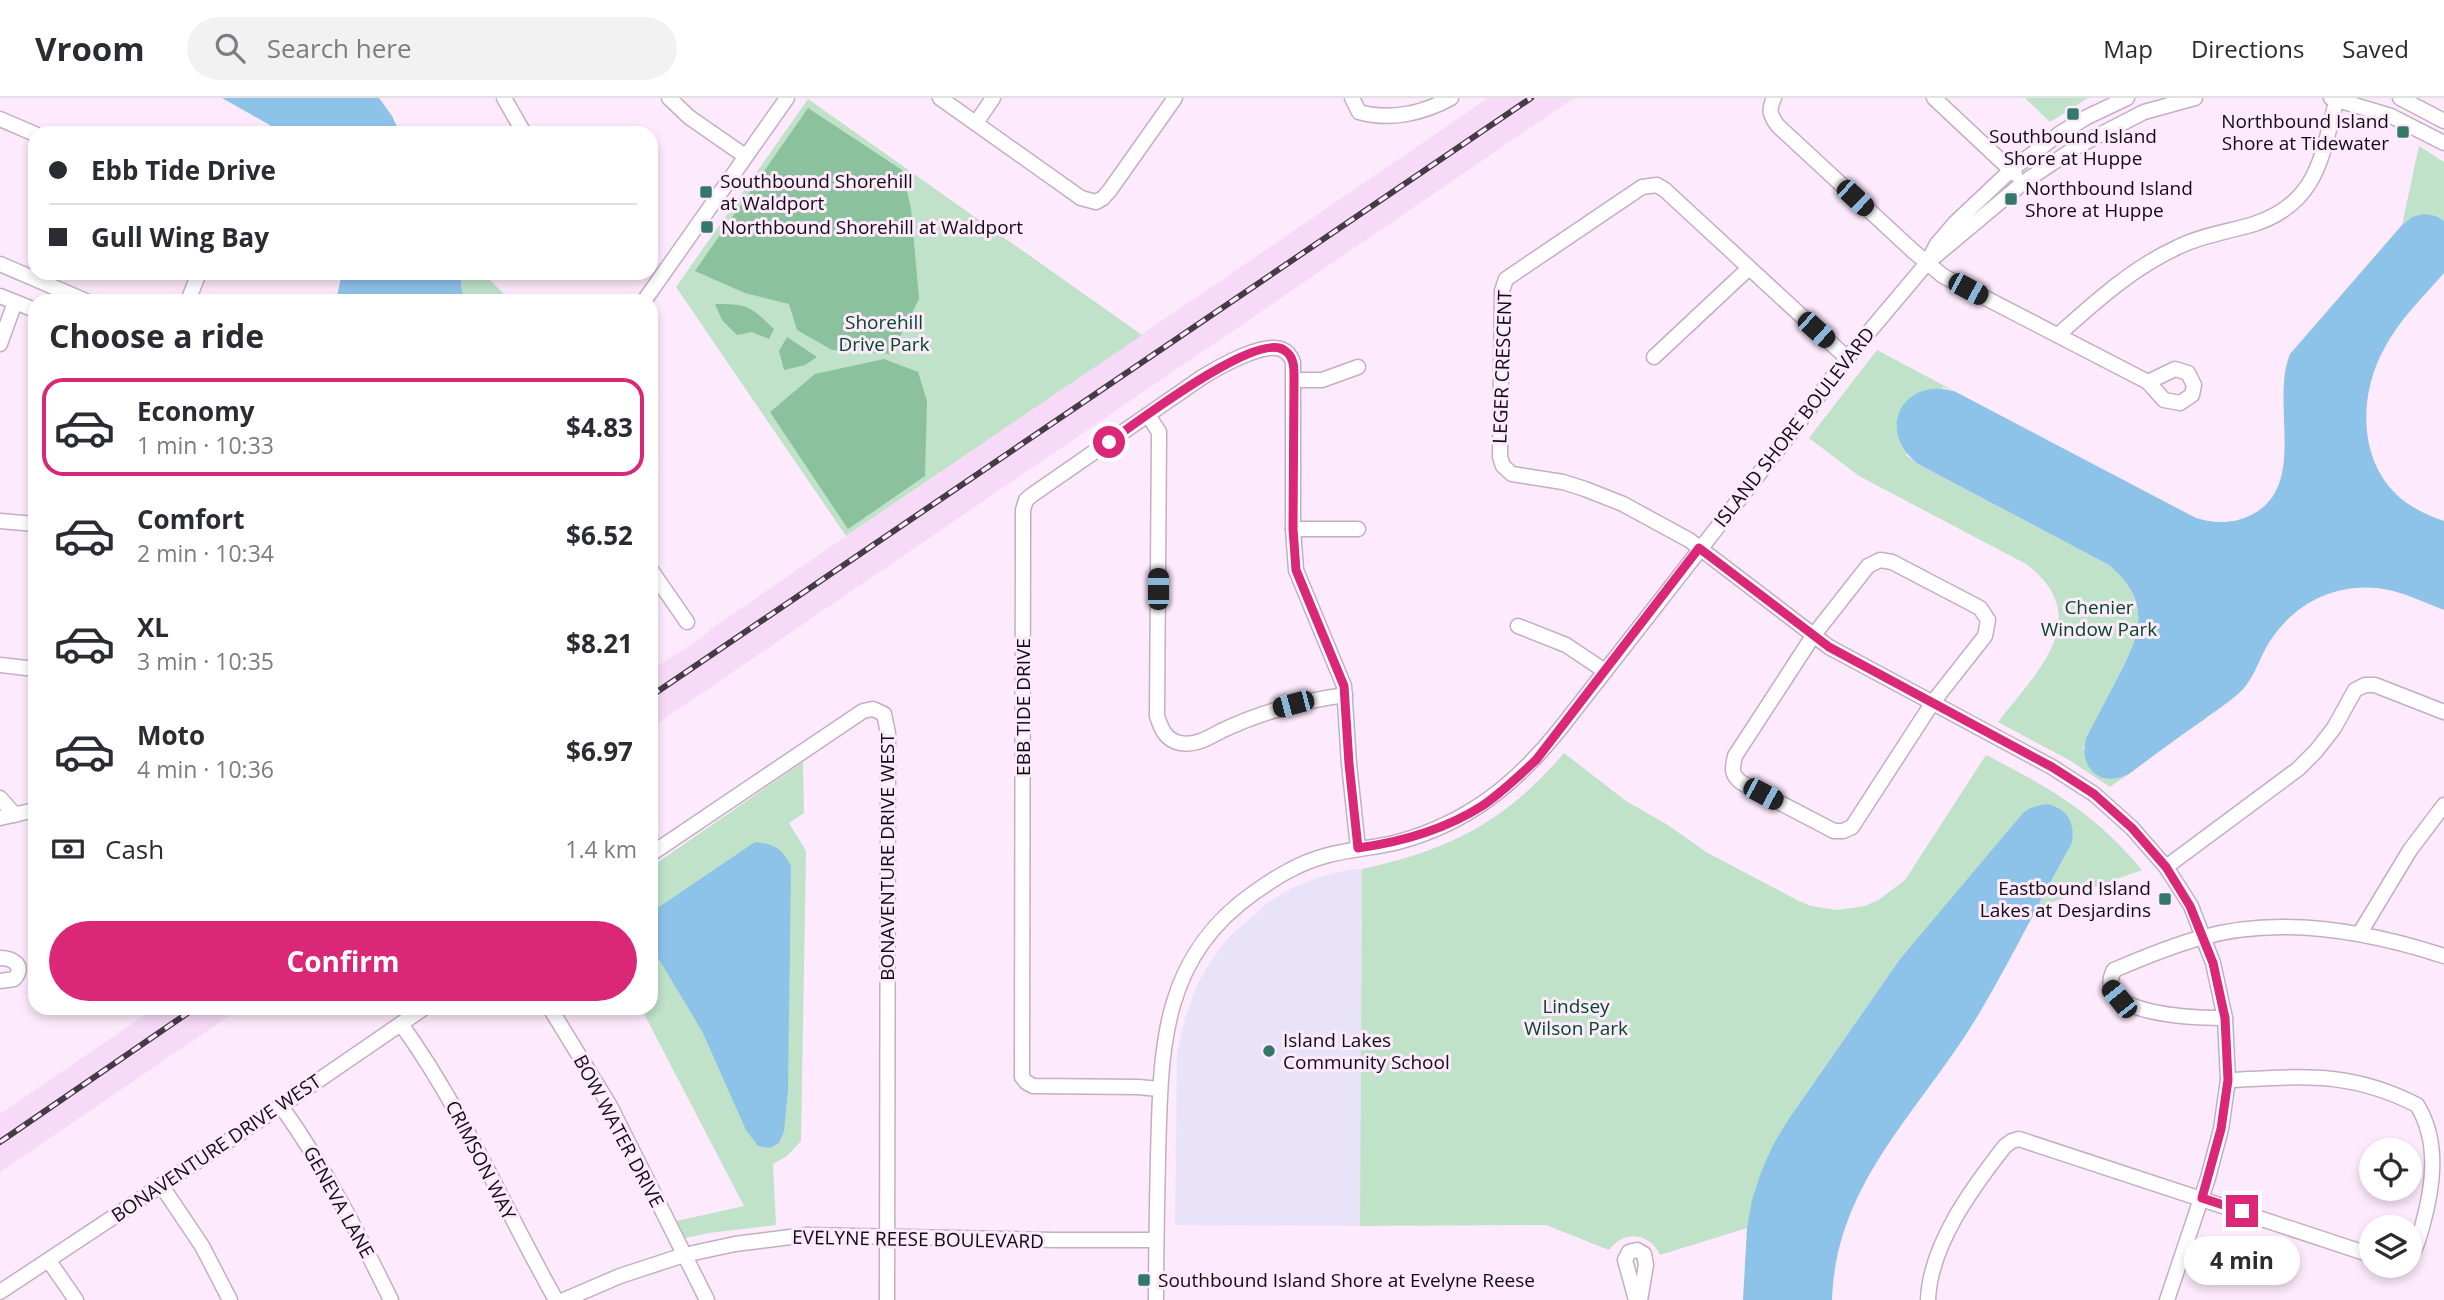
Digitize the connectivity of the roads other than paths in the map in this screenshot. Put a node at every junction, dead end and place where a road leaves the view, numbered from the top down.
1 (504, 98) edge
2 (670, 98) edge
3 (787, 98) edge
4 (940, 98) edge
5 (993, 98) edge
6 (1175, 98) edge
7 (1352, 98) edge
8 (1451, 98) edge
9 (1774, 98) edge
10 (1934, 98) edge
11 (2127, 98) edge
12 (2196, 98) edge
13 (2335, 98) edge
14 (2400, 98) edge
15 (0, 119) edge
16 (2444, 121) edge
17 (976, 123) junction
18 (520, 126) edge
19 (28, 131) edge
20 (2444, 143) edge
21 (745, 156) junction
22 (2011, 170) junction
23 (2024, 183) junction
24 (0, 264) edge
25 (1927, 264) junction
26 (658, 269) edge
27 (1748, 269) junction
28 (28, 276) edge
29 (37, 280) edge
30 (70, 294) edge
31 (0, 296) edge
32 (15, 302) junction
33 (28, 307) edge
34 (2057, 335) junction
35 (0, 344) edge
36 (1654, 357) dead end
37 (1847, 358) junction
38 (1358, 368) dead end
39 (1294, 380) junction
40 (2148, 382) dead end
41 (1147, 415) junction
42 (0, 521) edge
43 (28, 523) edge
44 (1293, 529) junction
45 (1358, 529) dead end
46 (1699, 548) junction
47 (658, 580) edge
48 (687, 622) dead end
49 (1518, 626) dead end
50 (1813, 636) junction
51 (0, 665) edge
52 (28, 668) edge
53 (1605, 671) junction
54 (1345, 695) junction
55 (1933, 702) junction
56 (2444, 712) edge
57 (0, 798) edge
58 (2444, 805) edge
59 (28, 812) edge
60 (7, 816) edge
61 (1358, 848) junction
62 (658, 850) edge
63 (2166, 867) junction
64 (2360, 933) junction
65 (2203, 937) junction
66 (2444, 956) edge
67 (0, 958) edge
68 (0, 981) edge
69 (414, 1015) edge
70 (554, 1015) edge
71 (2225, 1018) junction
72 (401, 1024) junction
73 (2228, 1080) junction
74 (1160, 1089) junction
75 (281, 1106) junction
76 (161, 1185) junction
77 (2202, 1198) junction
78 (2422, 1226) edge
79 (887, 1236) junction
80 (1156, 1240) junction
81 (2359, 1251) edge
82 (684, 1255) junction
83 (48, 1261) junction
84 (0, 1292) edge
85 (76, 1300) edge
86 (230, 1300) edge
87 (391, 1300) edge
88 (556, 1300) edge
89 (564, 1300) edge
90 (706, 1300) edge
91 (887, 1300) edge
92 (1156, 1300) edge
93 (1928, 1300) edge
94 (2167, 1300) edge

1 - 18 street
2 - 21 street
3 - 21 street
4 - 17 street
5 - 17 street
6 - 17 street
7 - 8 street
9 - 25 street
10 - 22 street
11 - 22 street, ISLAND SHORE BOULEVARD
12 - 23 street, ISLAND SHORE BOULEVARD
13 - 20 street
13 - 34 street
14 - 16 street
15 - 19 street
21 - 26 street
22 - 23 street
22 - 25 street, ISLAND SHORE BOULEVARD
23 - 25 street, ISLAND SHORE BOULEVARD
24 - 28 street
25 - 34 street
25 - 37 street, ISLAND SHORE BOULEVARD
27 - 36 street
27 - 37 street, LEGER CRESCENT
27 - 46 street, LEGER CRESCENT
29 - 30 street
31 - 32 street
32 - 33 street
32 - 35 street
34 - 40 street
37 - 46 street, ISLAND SHORE BOULEVARD
38 - 39 street
39 - 41 street, EBB TIDE DRIVE
39 - 44 street
41 - 54 street
41 - 74 street, EBB TIDE DRIVE
42 - 43 street
44 - 45 street
44 - 54 street
46 - 50 street
46 - 53 street, ISLAND SHORE BOULEVARD
47 - 48 street
49 - 53 street
50 - 55 street
50 - 55 street
50 - 55 street
51 - 52 street
53 - 61 street, ISLAND SHORE BOULEVARD
54 - 61 street
55 - 63 street
56 - 63 street
57 - 60 street
58 - 64 street
59 - 60 street
61 - 74 street, ISLAND SHORE BOULEVARD
62 - 79 street, BONAVENTURE DRIVE WEST
63 - 65 street
64 - 65 street
64 - 66 street
65 - 71 street
65 - 71 street
67 - 68 street
69 - 72 street, BONAVENTURE DRIVE WEST
70 - 82 street, BOW WATER DRIVE
71 - 73 street
72 - 75 street, BONAVENTURE DRIVE WEST
72 - 88 street, CRIMSON WAY
73 - 77 street
73 - 78 street
74 - 80 street, ISLAND SHORE BOULEVARD
75 - 76 street, BONAVENTURE DRIVE WEST
75 - 87 street, GENEVA LANE
76 - 83 street, BONAVENTURE DRIVE WEST
76 - 86 street
77 - 81 street
77 - 93 street
77 - 94 street
79 - 80 street, EVELYNE REESE BOULEVARD
79 - 82 street, EVELYNE REESE BOULEVARD
79 - 91 street
80 - 92 street, ISLAND SHORE BOULEVARD
82 - 89 street, EVELYNE REESE BOULEVARD
82 - 90 street, BOW WATER DRIVE
83 - 84 street, BONAVENTURE DRIVE WEST
83 - 85 street

